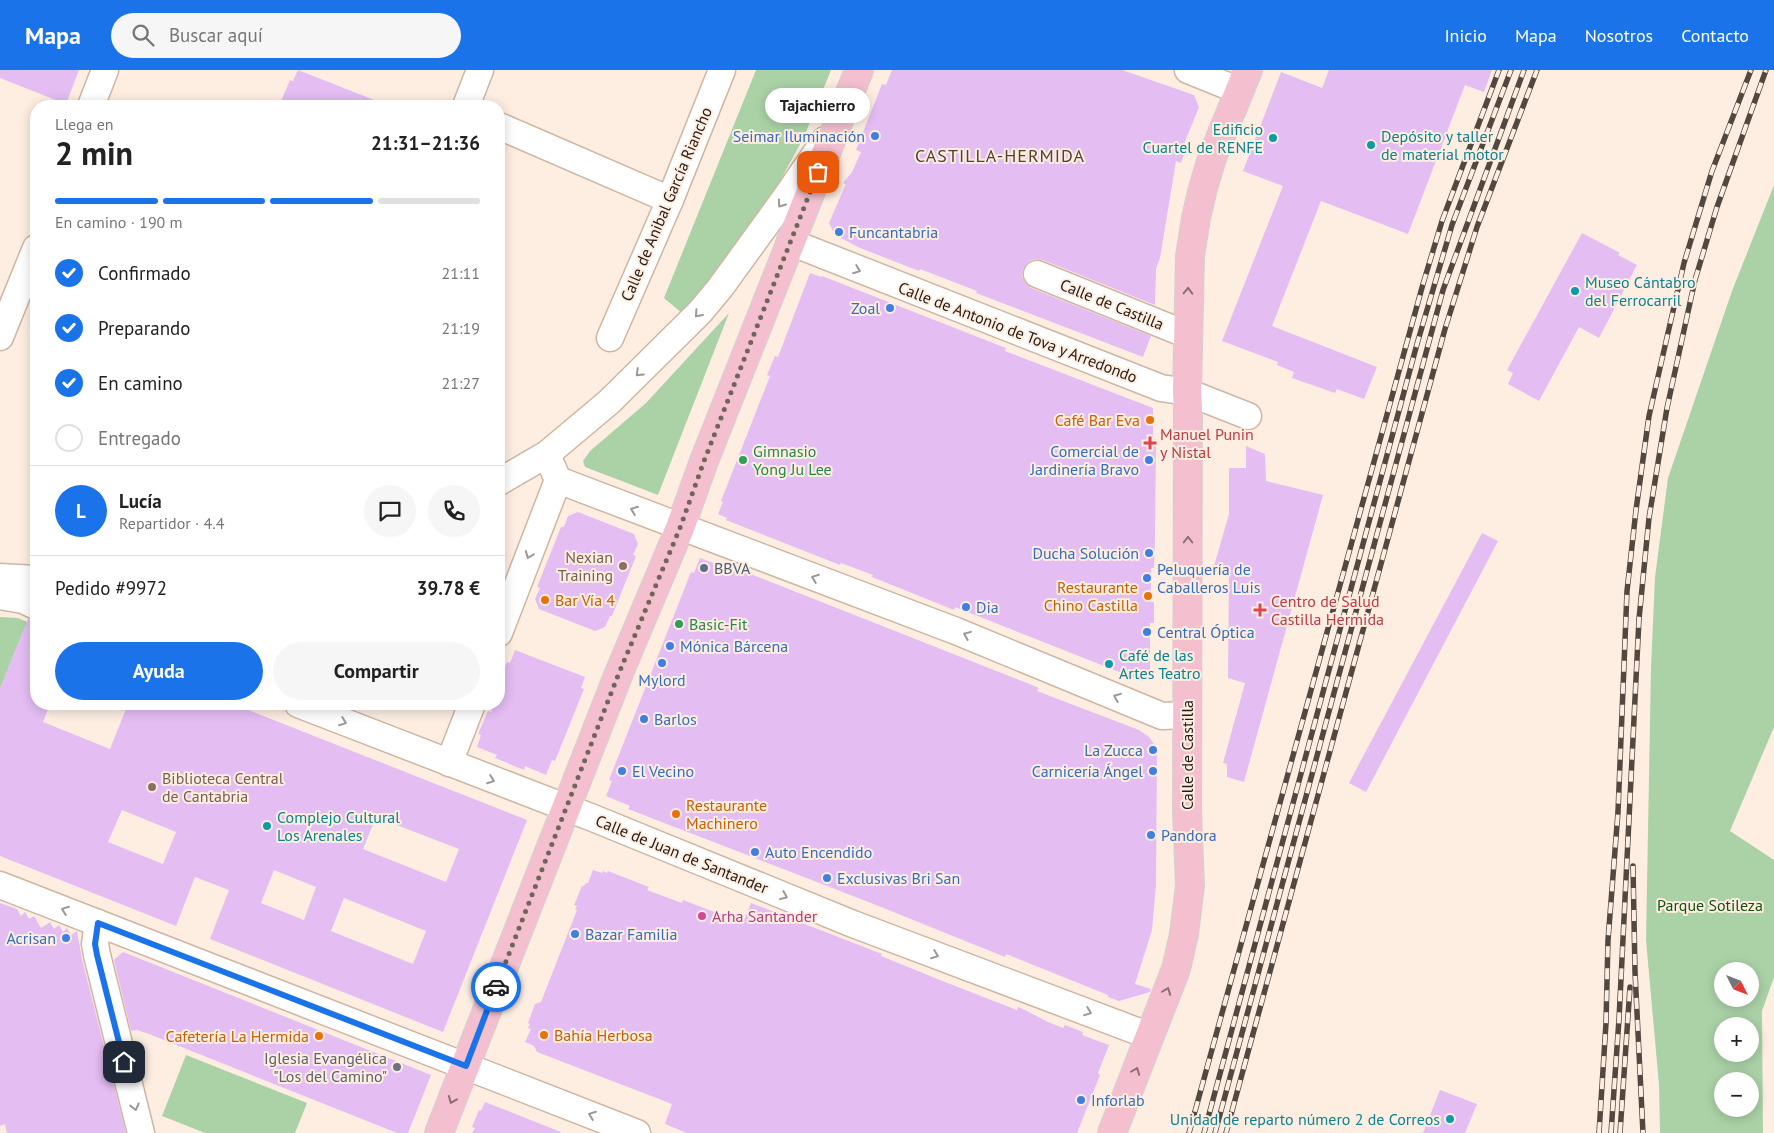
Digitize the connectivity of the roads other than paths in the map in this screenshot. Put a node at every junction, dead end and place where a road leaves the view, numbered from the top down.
1 (105, 70) edge
2 (480, 70) edge
3 (722, 70) edge
4 (859, 70) edge
5 (1188, 70) edge
6 (1244, 80) edge
7 (93, 100) edge
8 (468, 100) edge
9 (838, 120) junction
10 (505, 129) edge
11 (670, 200) junction
12 (790, 242) junction
13 (30, 263) edge
14 (1037, 274) dead end
15 (1188, 335) junction
16 (0, 337) edge
17 (610, 338) dead end
18 (1186, 392) junction
19 (1248, 416) dead end
20 (547, 454) junction
21 (505, 478) edge
22 (558, 480) junction
23 (680, 528) junction
24 (0, 577) edge
25 (30, 579) edge
26 (0, 596) edge
27 (30, 603) edge
28 (505, 617) edge
29 (313, 710) edge
30 (470, 710) edge
31 (1187, 715) junction
32 (449, 763) junction
33 (566, 808) junction
34 (0, 885) edge
35 (98, 923) junction
36 (1150, 1036) junction
37 (466, 1066) junction
38 (141, 1133) edge
39 (439, 1133) edge
40 (637, 1133) edge
41 (1112, 1133) edge

1 - 7 street
2 - 8 street
3 - 11 street, Calle de Anibal García Riancho
4 - 9 main road
5 - 6 street
15 -> 6 main road, Calle de Castilla
9 - 12 main road
9 -> 20 street
10 - 11 street
11 - 17 street, Calle de Anibal García Riancho
12 -> 18 street, Calle de Antonio de Tova y Arredondo
12 - 23 main road
13 - 16 street
14 - 15 street, Calle de Castilla
15 - 18 main road, Calle de Castilla
18 - 19 street, Calle de Antonio de Tova y Arredondo
31 -> 18 main road, Calle de Castilla
20 - 21 street
20 - 22 street
23 -> 22 street
22 -> 28 street
31 -> 23 street
23 - 33 main road
24 - 25 street
26 - 27 street
29 -> 32 street, Calle de Juan de Santander
30 - 32 street
36 -> 31 main road, Calle de Castilla
32 -> 33 street, Calle de Juan de Santander
33 -> 36 street, Calle de Juan de Santander
33 - 37 main road
35 -> 34 street
35 - 37 street
35 -> 38 street
41 -> 36 main road, Calle de Castilla
37 -> 39 main road
40 -> 37 street

